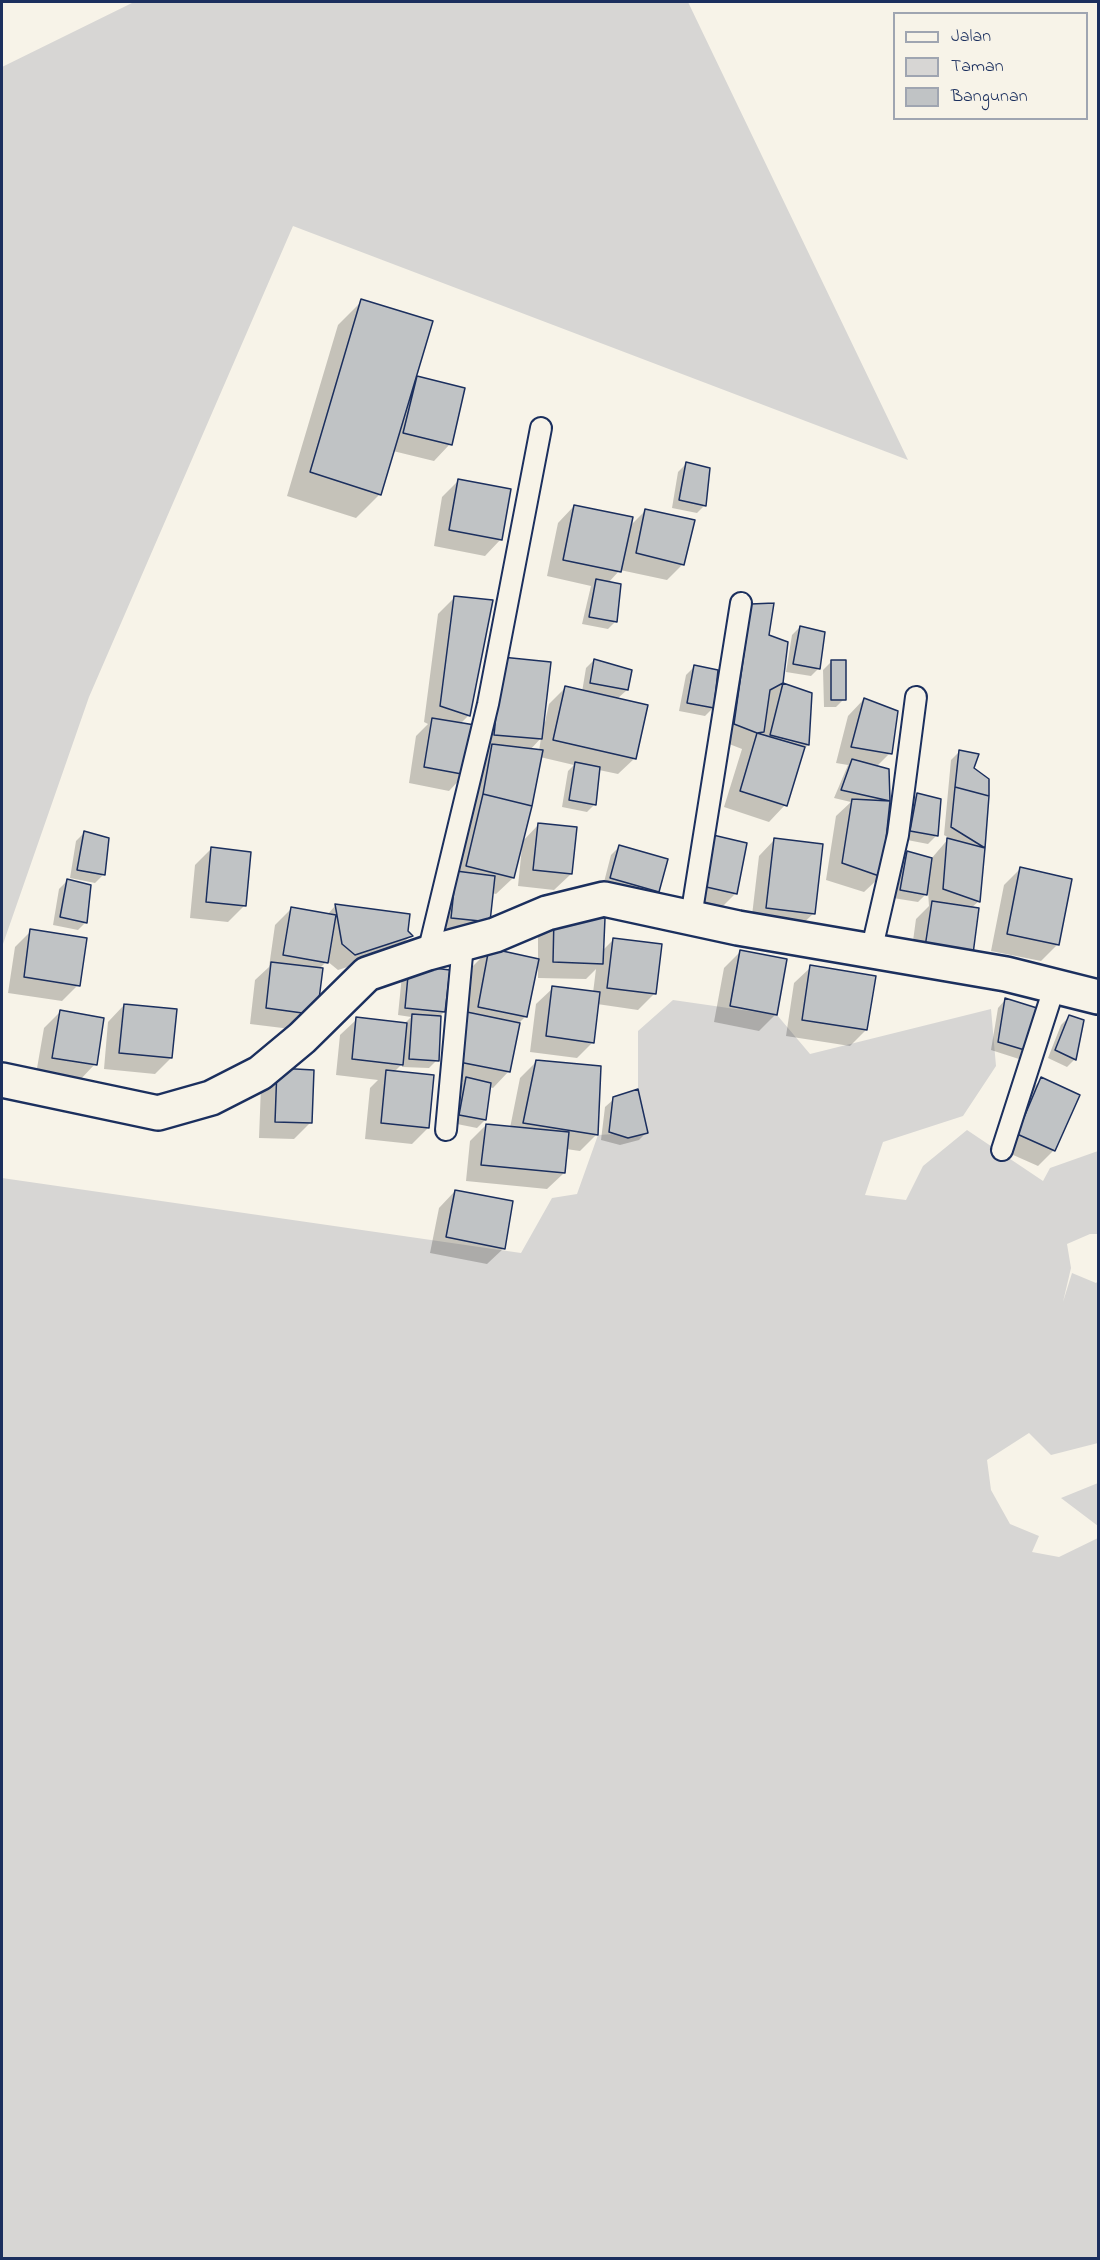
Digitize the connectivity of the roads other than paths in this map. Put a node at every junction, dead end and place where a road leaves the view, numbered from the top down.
1 (541, 428) dead end
2 (741, 603) dead end
3 (916, 697) dead end
4 (691, 917) junction
5 (463, 944) junction
6 (871, 952) junction
7 (428, 953) junction
8 (1055, 986) junction
9 (1098, 997) edge
10 (2, 1080) edge
11 (446, 1130) dead end
12 (1002, 1150) dead end

1 - 7 lane
2 - 4 lane
3 - 6 lane
4 - 5 street
4 - 6 street
5 - 7 street
5 - 11 lane
6 - 8 street
7 - 10 street
8 - 9 street
8 - 12 lane

